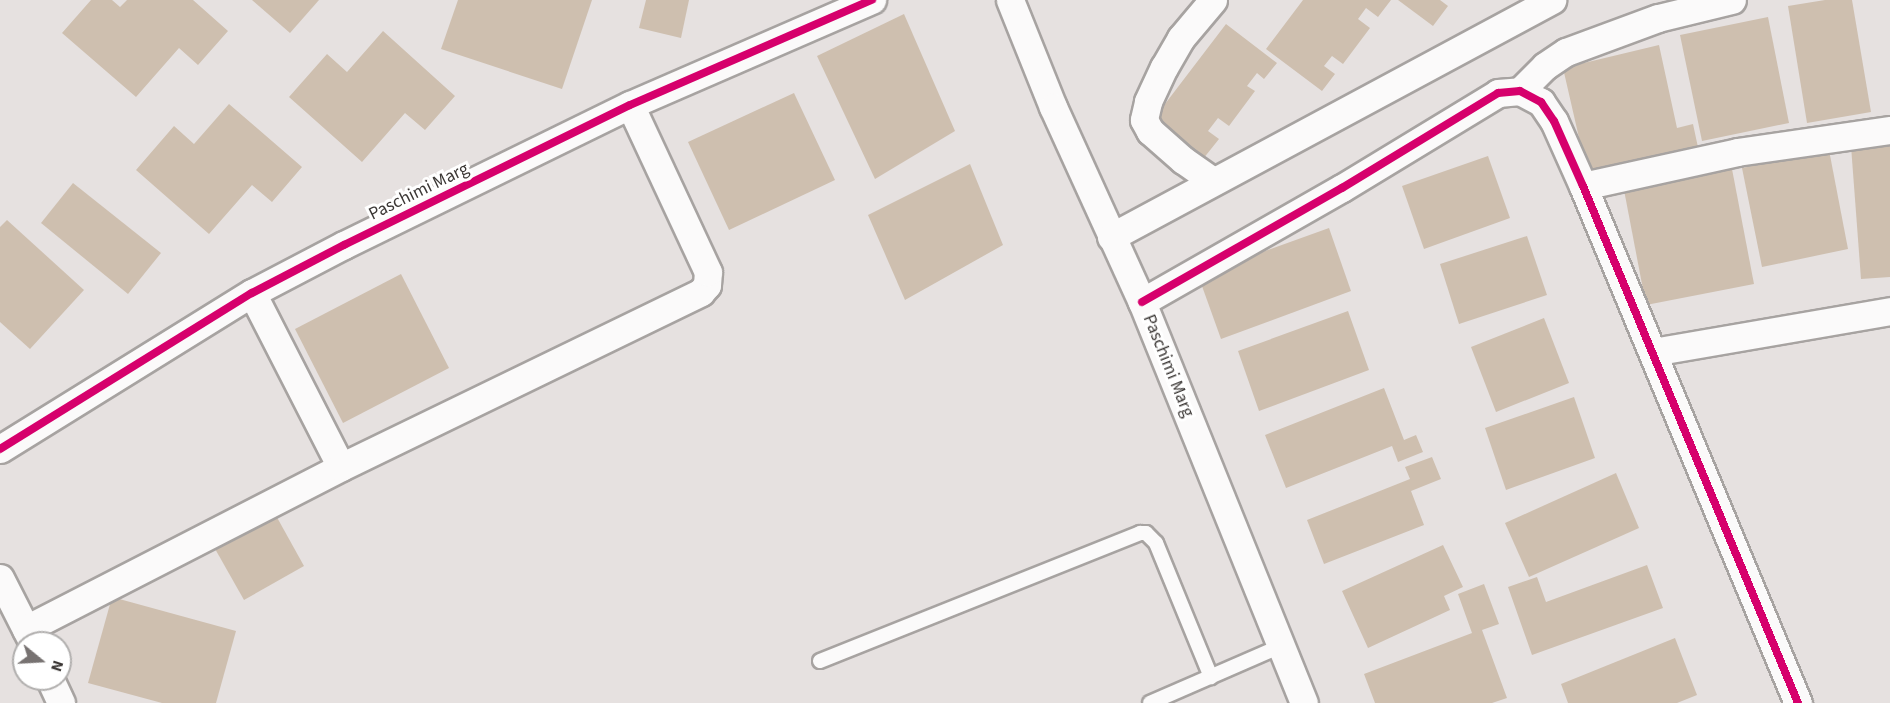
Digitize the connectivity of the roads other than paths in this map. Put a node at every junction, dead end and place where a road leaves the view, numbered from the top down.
1 (872, 0) edge
2 (1010, 0) edge
3 (1213, 0) edge
4 (1552, 0) edge
5 (1732, 0) edge
6 (1520, 92) junction
7 (630, 105) junction
8 (1890, 130) edge
9 (1213, 181) junction
10 (1582, 186) junction
11 (1111, 237) junction
12 (252, 293) junction
13 (1142, 302) junction
14 (1890, 311) edge
15 (1653, 352) junction
16 (4, 438) edge
17 (341, 467) junction
18 (0, 578) edge
19 (26, 631) edge
20 (38, 631) edge
21 (1281, 646) junction
22 (820, 661) dead end
23 (1211, 677) junction
24 (1150, 703) edge
25 (1304, 703) edge
26 (1798, 703) edge

1 - 7 street, Paschimi Marg
2 - 11 street, Paschimi Marg
3 - 9 street
4 - 9 street
5 - 6 street
6 - 10 street
6 - 13 street
7 - 12 street, Paschimi Marg
7 - 17 street
8 - 10 street
9 - 11 street
10 - 15 street
11 - 13 street, Paschimi Marg
12 - 16 street, Paschimi Marg
12 - 17 street
13 - 21 street, Paschimi Marg
14 - 15 street
15 - 26 street
17 - 20 street
18 - 19 street
21 - 23 lane
21 - 25 street, Paschimi Marg
22 - 23 lane
23 - 24 lane

